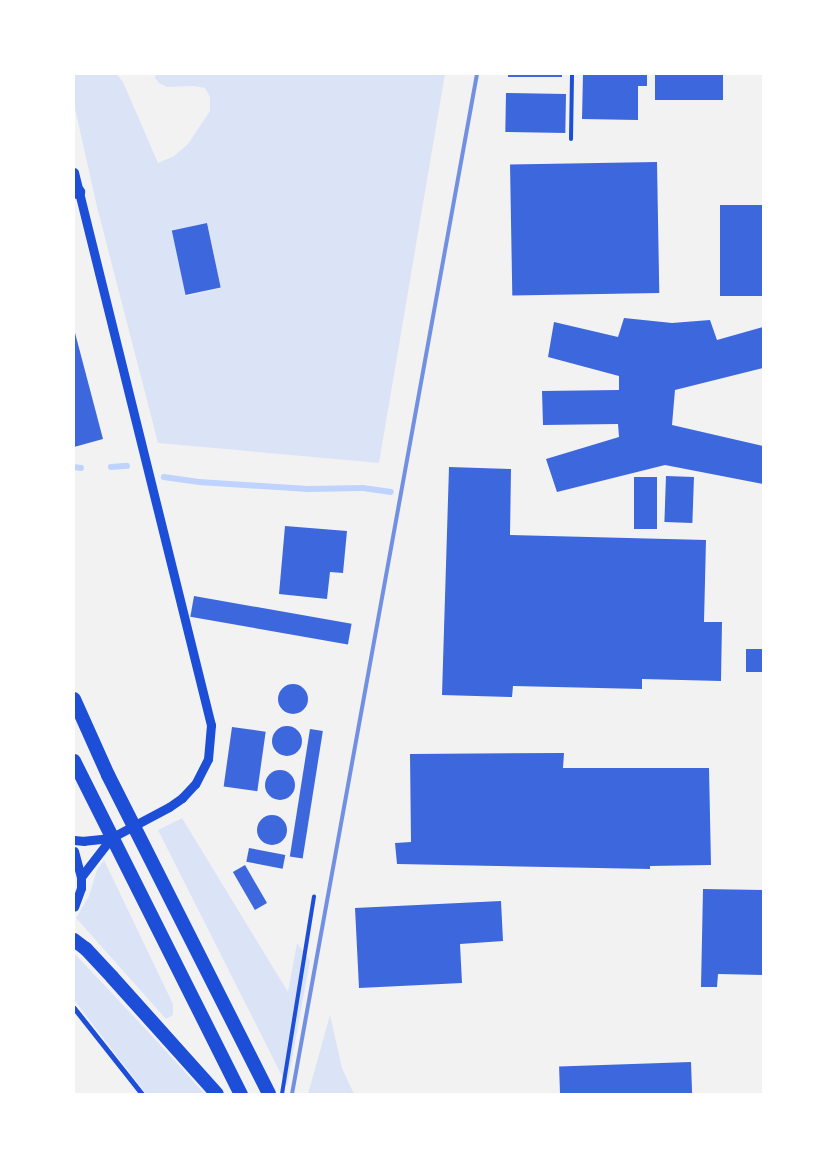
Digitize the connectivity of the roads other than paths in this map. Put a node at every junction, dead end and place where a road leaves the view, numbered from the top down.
1 (572, 74) edge
2 (571, 139) dead end
3 (74, 172) edge
4 (76, 190) edge
5 (74, 699) edge
6 (74, 761) edge
7 (111, 838) junction
8 (74, 840) edge
9 (74, 852) edge
10 (82, 876) junction
11 (314, 897) dead end
12 (74, 907) edge
13 (74, 940) edge
14 (74, 1008) edge
15 (142, 1094) edge
16 (218, 1094) edge
17 (241, 1094) edge
18 (269, 1094) edge
19 (282, 1094) edge

1 - 2 lane
3 - 4 street
4 - 7 street
5 - 18 highway
6 - 17 highway
7 - 8 street
7 - 10 street
9 - 10 street
10 - 12 street
11 - 19 lane
13 - 16 highway
14 - 15 street

